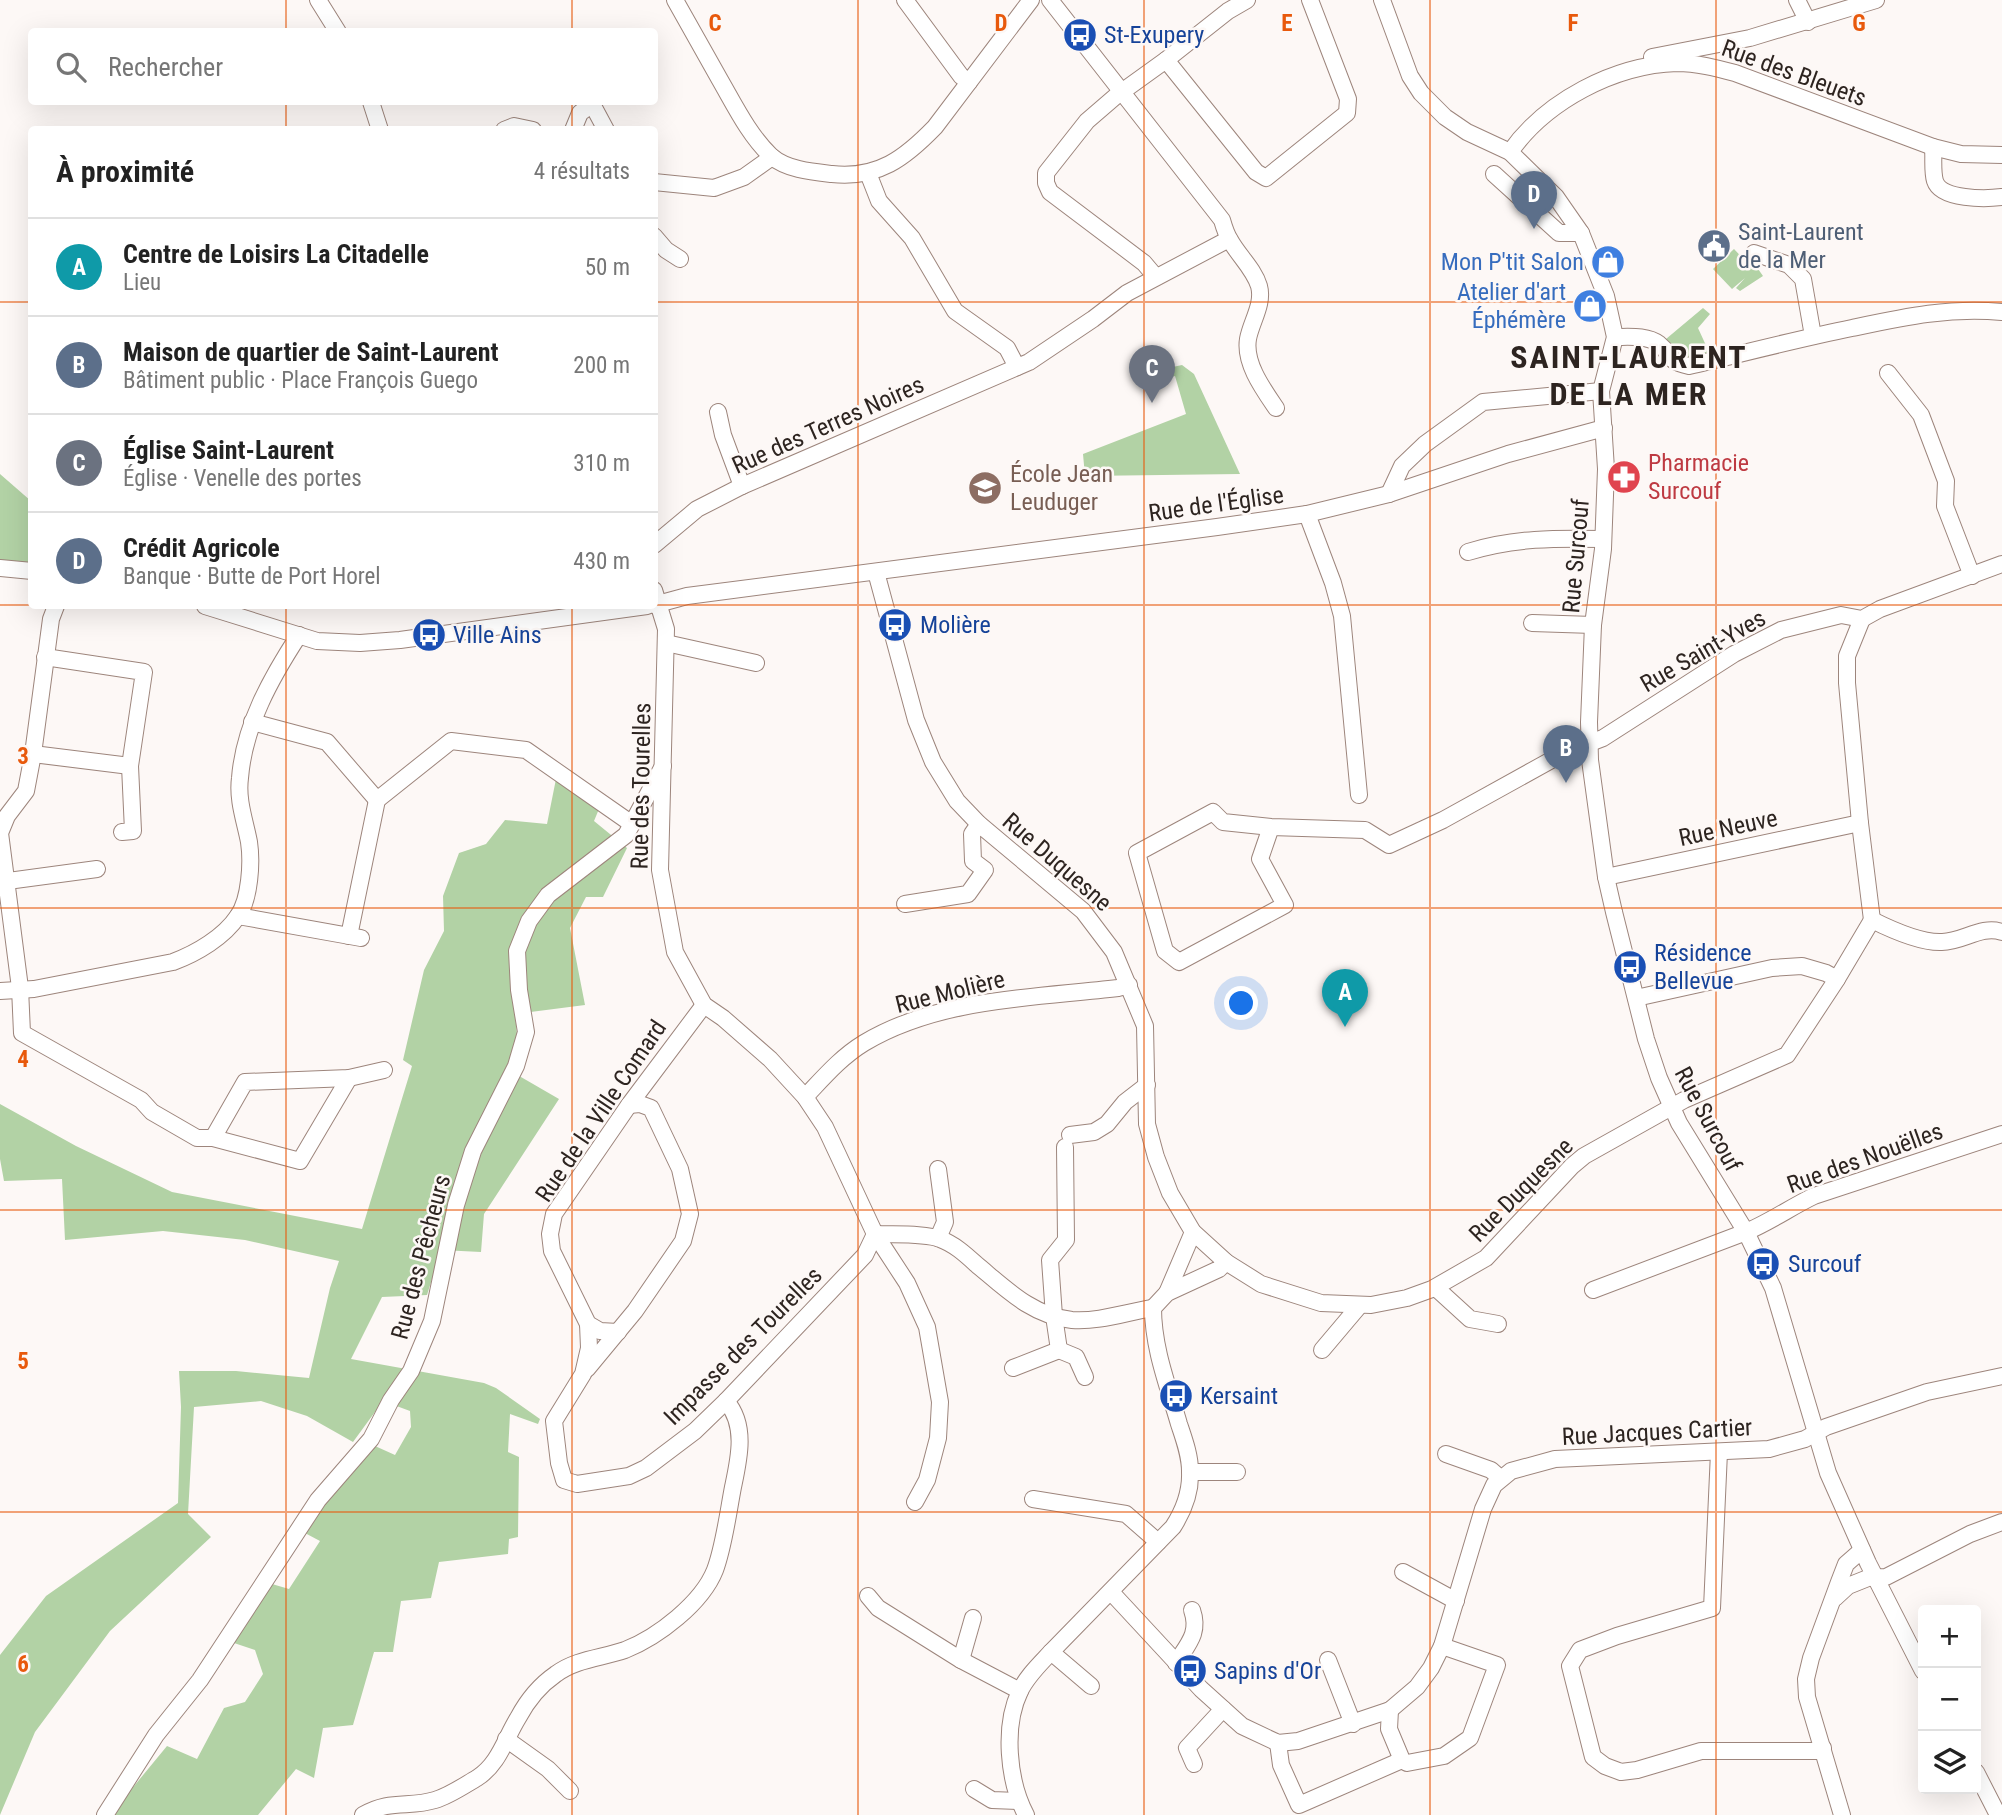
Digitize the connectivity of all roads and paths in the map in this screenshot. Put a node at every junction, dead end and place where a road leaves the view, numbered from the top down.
1 (318, 0) edge
2 (675, 0) edge
3 (905, 0) edge
4 (1031, 0) edge
5 (1050, 0) edge
6 (1247, 0) edge
7 (1310, 0) edge
8 (1382, 0) edge
9 (1797, 0) edge
10 (1876, 0) edge
11 (1808, 22) junction
12 (336, 28) edge
13 (1166, 60) junction
14 (1626, 73) junction
15 (969, 82) junction
16 (1122, 91) junction
17 (371, 105) edge
18 (589, 105) edge
19 (592, 105) edge
20 (379, 126) edge
21 (575, 126) edge
22 (604, 126) edge
23 (1933, 147) junction
24 (1510, 152) junction
25 (2002, 155) edge
26 (772, 157) junction
27 (868, 173) junction
28 (1494, 174) dead end
29 (658, 182) edge
30 (2002, 197) edge
31 (1581, 233) junction
32 (1229, 239) junction
33 (658, 241) edge
34 (1754, 253) dead end
35 (680, 260) dead end
36 (1155, 276) junction
37 (2002, 312) edge
38 (1813, 336) junction
39 (1615, 337) junction
40 (1023, 365) junction
41 (1888, 373) dead end
42 (1601, 391) junction
43 (1276, 408) dead end
44 (718, 412) dead end
45 (1604, 428) junction
46 (742, 486) junction
47 (1389, 495) junction
48 (1307, 513) junction
49 (1603, 539) junction
50 (658, 542) edge
51 (1468, 552) dead end
52 (2002, 564) edge
53 (0, 568) edge
54 (28, 571) edge
55 (876, 572) junction
56 (1972, 576) junction
57 (658, 600) edge
58 (215, 609) edge
59 (602, 609) edge
60 (657, 609) edge
61 (52, 610) edge
62 (1862, 619) junction
63 (1532, 623) dead end
64 (1593, 625) junction
65 (299, 635) junction
66 (666, 643) junction
67 (45, 657) junction
68 (756, 663) dead end
69 (252, 722) junction
70 (1590, 744) junction
71 (33, 754) junction
72 (130, 766) junction
73 (663, 766) junction
74 (1359, 795) dead end
75 (377, 800) junction
76 (1860, 823) junction
77 (632, 824) junction
78 (979, 824) junction
79 (1271, 827) junction
80 (122, 832) dead end
81 (97, 869) dead end
82 (1606, 877) junction
83 (3, 882) edge
84 (905, 904) dead end
85 (238, 916) junction
86 (1872, 920) junction
87 (2002, 932) edge
88 (1837, 979) junction
89 (1129, 985) junction
90 (19, 988) junction
91 (0, 991) edge
92 (1636, 998) junction
93 (704, 1004) junction
94 (657, 1067) junction
95 (384, 1070) dead end
96 (349, 1078) junction
97 (1147, 1085) junction
98 (805, 1097) junction
99 (629, 1105) junction
100 (1671, 1107) junction
101 (651, 1108) junction
102 (2002, 1134) edge
103 (212, 1138) junction
104 (938, 1169) dead end
105 (1193, 1232) junction
106 (1746, 1232) junction
107 (876, 1234) junction
108 (938, 1238) junction
109 (1226, 1262) junction
110 (1436, 1288) junction
111 (1593, 1290) dead end
112 (1167, 1293) junction
113 (1360, 1305) junction
114 (1153, 1308) junction
115 (1054, 1316) junction
116 (588, 1324) junction
117 (1499, 1324) dead end
118 (618, 1332) junction
119 (1059, 1350) junction
120 (1322, 1350) dead end
121 (1013, 1368) dead end
122 (583, 1374) junction
123 (2002, 1376) edge
124 (1085, 1377) dead end
125 (726, 1401) junction
126 (554, 1421) joint
127 (1816, 1433) junction
128 (1719, 1452) junction
129 (1446, 1454) dead end
130 (1190, 1472) junction
131 (1237, 1472) dead end
132 (1500, 1479) junction
133 (1033, 1499) dead end
134 (915, 1502) dead end
135 (2002, 1522) edge
136 (1158, 1542) junction
137 (1862, 1550) junction
138 (1403, 1572) dead end
139 (1876, 1578) junction
140 (1111, 1592) junction
141 (868, 1597) dead end
142 (1835, 1598) junction
143 (1455, 1601) junction
144 (1192, 1610) dead end
145 (973, 1618) dead end
146 (1442, 1646) junction
147 (1051, 1652) junction
148 (961, 1660) junction
149 (1328, 1660) dead end
150 (1176, 1662) junction
151 (1921, 1668) edge
152 (1091, 1686) dead end
153 (1020, 1691) junction
154 (1223, 1709) junction
155 (1390, 1710) junction
156 (1353, 1724) junction
157 (506, 1740) junction
158 (1278, 1743) junction
159 (1823, 1748) junction
160 (1402, 1760) junction
161 (1194, 1764) dead end
162 (1981, 1782) edge
163 (974, 1789) dead end
164 (570, 1791) dead end
165 (1022, 1808) edge
166 (105, 1815) edge
167 (363, 1815) edge
168 (1842, 1815) edge
169 (1998, 1815) edge

1 - 12 street
2 - 26 street
3 - 15 street
4 - 15 street
5 - 16 street
6 - 13 street
7 - 13 street
8 - 24 street
9 - 11 street
10 - 11 street
11 - 14 street
13 - 16 street
14 - 23 street, Rue des Bleuets
14 - 24 street, Rue des Bleuets
15 - 27 street
16 - 32 street
16 - 36 street
17 - 20 street
18 - 21 street
19 - 22 street
23 - 25 street, Rue des Bleuets
23 - 30 street
24 - 31 street
26 - 27 street
26 - 29 street
27 - 40 street
28 - 31 street
31 - 39 street
32 - 36 street, Rue des Terres Noires
32 - 43 street
33 - 35 street
34 - 38 street
36 - 40 street, Rue des Terres Noires
37 - 38 street
38 - 39 street
39 - 42 street, Rue Surcouf
40 - 46 street, Rue des Terres Noires
41 - 56 street
42 - 45 street, Rue Surcouf
42 - 47 street
44 - 46 street
45 - 47 street, Rue de l'Église
45 - 49 street, Rue Surcouf
46 - 50 street, Rue des Terres Noires
47 - 48 street, Rue de l'Église
48 - 55 street, Rue de l'Église
48 - 74 street
49 - 51 street
49 - 64 street, Rue Surcouf
52 - 56 street, Rue Saint-Yves
53 - 54 street
55 - 57 street, Rue de l'Église
55 - 78 street, Rue Duquesne
56 - 62 street, Rue Saint-Yves
58 - 65 street, Rue de l'Église
59 - 65 street, Rue de l'Église
60 - 66 street, Rue des Tourelles
61 - 67 street
62 - 70 street, Rue Saint-Yves
62 - 76 street
63 - 64 street
64 - 70 street, Rue Surcouf
65 - 69 street
66 - 68 street
66 - 73 street, Rue des Tourelles
67 - 71 street
67 - 72 street
69 - 75 street
69 - 85 street
70 - 79 street, Rue Saint-Yves
70 - 82 street, Rue Surcouf
71 - 72 street
71 - 83 street
72 - 80 street
73 - 77 street, Rue des Pêcheurs
73 - 93 street, Rue des Tourelles
75 - 77 street
75 - 85 street
76 - 82 street, Rue Neuve
76 - 86 street
77 - 166 street, Rue des Pêcheurs
78 - 84 street, Rue Duquesne
78 - 89 street, Rue Duquesne
79 - 79 street
81 - 83 street
82 - 92 street, Rue Surcouf
83 - 90 street
85 - 90 street
86 - 87 street
86 - 88 street, Rue Duquesne
88 - 92 street
88 - 100 street, Rue Duquesne
89 - 97 street, Rue Duquesne
89 - 98 street, Rue Molière
90 - 91 street
90 - 103 street
92 - 100 street, Rue Surcouf
93 - 94 street, Rue de la Ville Comard
93 - 98 street, Rue des Tourelles
94 - 99 street, Rue de la Ville Comard
94 - 101 street
95 - 96 street
96 - 103 street
96 - 103 street
97 - 105 street, Rue Duquesne
97 - 115 street
98 - 107 street, Rue des Tourelles
99 - 101 street
99 - 116 street, Rue de la Ville Comard
100 - 106 street, Rue Surcouf
100 - 110 street, Rue Duquesne
101 - 118 street
102 - 106 street, Rue des Nouëlles
104 - 108 street
105 - 109 street, Rue Duquesne
105 - 112 street
106 - 111 street, Rue des Nouëlles
106 - 127 street, Rue Surcouf
107 - 108 street
107 - 125 street, Impasse des Tourelles
107 - 134 street, Rue des Tourelles
108 - 115 street
109 - 112 street
109 - 113 street, Rue Duquesne
110 - 113 street, Rue Duquesne
110 - 117 street
112 - 114 street
113 - 120 street
114 - 115 street
114 - 130 street
115 - 119 street
116 - 118 street
116 - 122 street, Rue de la Ville Comard
118 - 122 street
119 - 121 street
119 - 124 street
122 - 126 street, Rue de la Ville Comard
123 - 127 street, Rue Jacques Cartier
125 - 126 street, Impasse des Tourelles
125 - 157 street
127 - 128 street, Rue Jacques Cartier
127 - 137 street, Rue Surcouf
128 - 132 street, Rue Jacques Cartier
128 - 159 street
129 - 132 street
130 - 131 street
130 - 136 street
132 - 143 street
133 - 136 street
135 - 139 street
136 - 140 street
137 - 139 street, Rue Surcouf
137 - 142 street
138 - 143 street
139 - 142 street
139 - 151 street, Rue Surcouf
140 - 147 street
140 - 150 street
141 - 148 street
142 - 159 street
143 - 146 street
144 - 150 street
145 - 148 street
146 - 155 street
146 - 160 street
147 - 152 street
147 - 153 street
148 - 153 street
149 - 156 street
150 - 154 street
153 - 165 street
154 - 158 street
154 - 161 street
155 - 156 street
155 - 160 street
156 - 158 street
157 - 164 street
157 - 167 street
158 - 160 street
159 - 168 street
162 - 169 street
163 - 165 street

